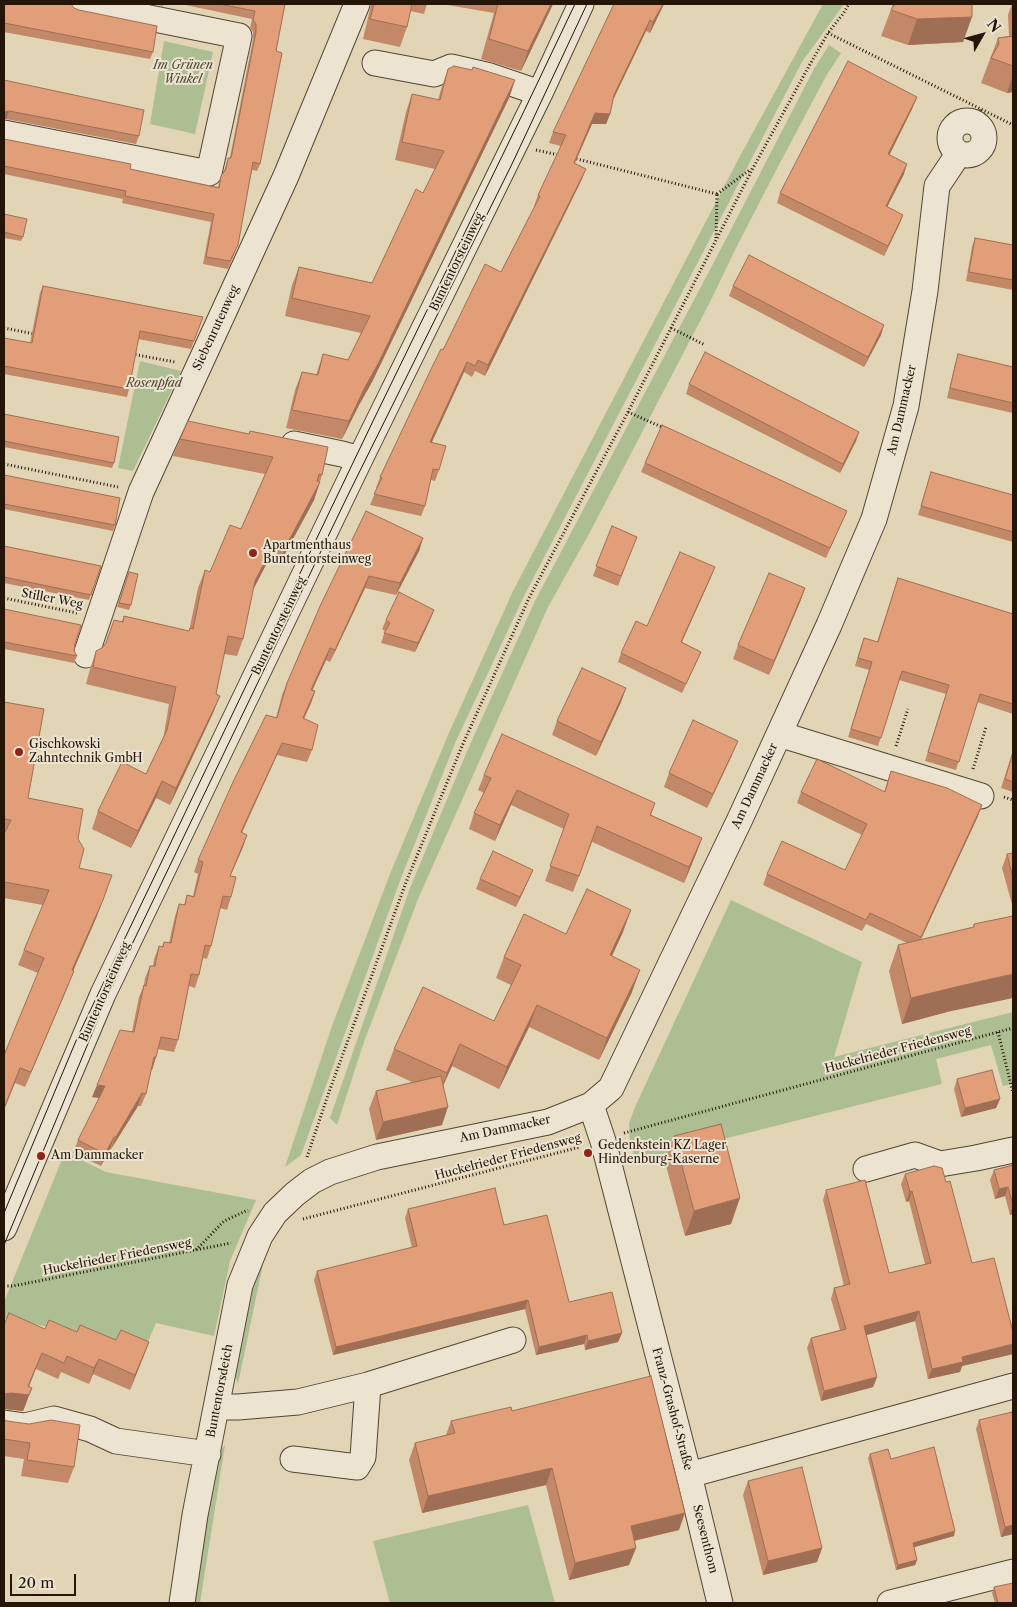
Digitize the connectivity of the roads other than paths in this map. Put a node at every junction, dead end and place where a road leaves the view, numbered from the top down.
1 (80, 4) edge
2 (357, 4) edge
3 (581, 4) edge
4 (375, 63) dead end
5 (540, 93) junction
6 (978, 116) road end
7 (4, 133) edge
8 (268, 439) edge
9 (360, 459) junction
10 (86, 655) dead end
11 (779, 734) junction
12 (974, 794) road end
13 (591, 1105) junction
14 (1013, 1150) edge
15 (866, 1169) dead end
16 (295, 1194) joint
17 (4, 1228) edge
18 (513, 1340) dead end
19 (368, 1385) junction
20 (1013, 1386) edge
21 (217, 1407) junction
22 (4, 1423) edge
23 (208, 1454) junction
24 (293, 1459) dead end
25 (689, 1475) junction
26 (1013, 1572) edge
27 (182, 1603) edge
28 (720, 1603) edge
29 (890, 1603) edge

1 - 7 street
2 - 10 street, Siebenrutenweg
3 - 5 street, Buntentorsteinweg
4 - 5 street
5 - 9 street, Buntentorsteinweg
6 - 11 street, Am Dammacker
8 - 9 street
9 - 17 street, Buntentorsteinweg
11 - 12 street
11 - 13 street, Am Dammacker
13 - 16 street, Am Dammacker
13 - 25 street, Franz-Grashof-Straße
14 - 15 street
16 - 21 street, Buntentorsdeich
18 - 19 street
19 - 21 street
19 - 24 street
20 - 25 street, Franz-Grashof-Straße
21 - 23 street, Buntentorsdeich
22 - 23 street
23 - 27 street, Buntentorsdeich
25 - 28 street, Seesenthom
26 - 29 street

